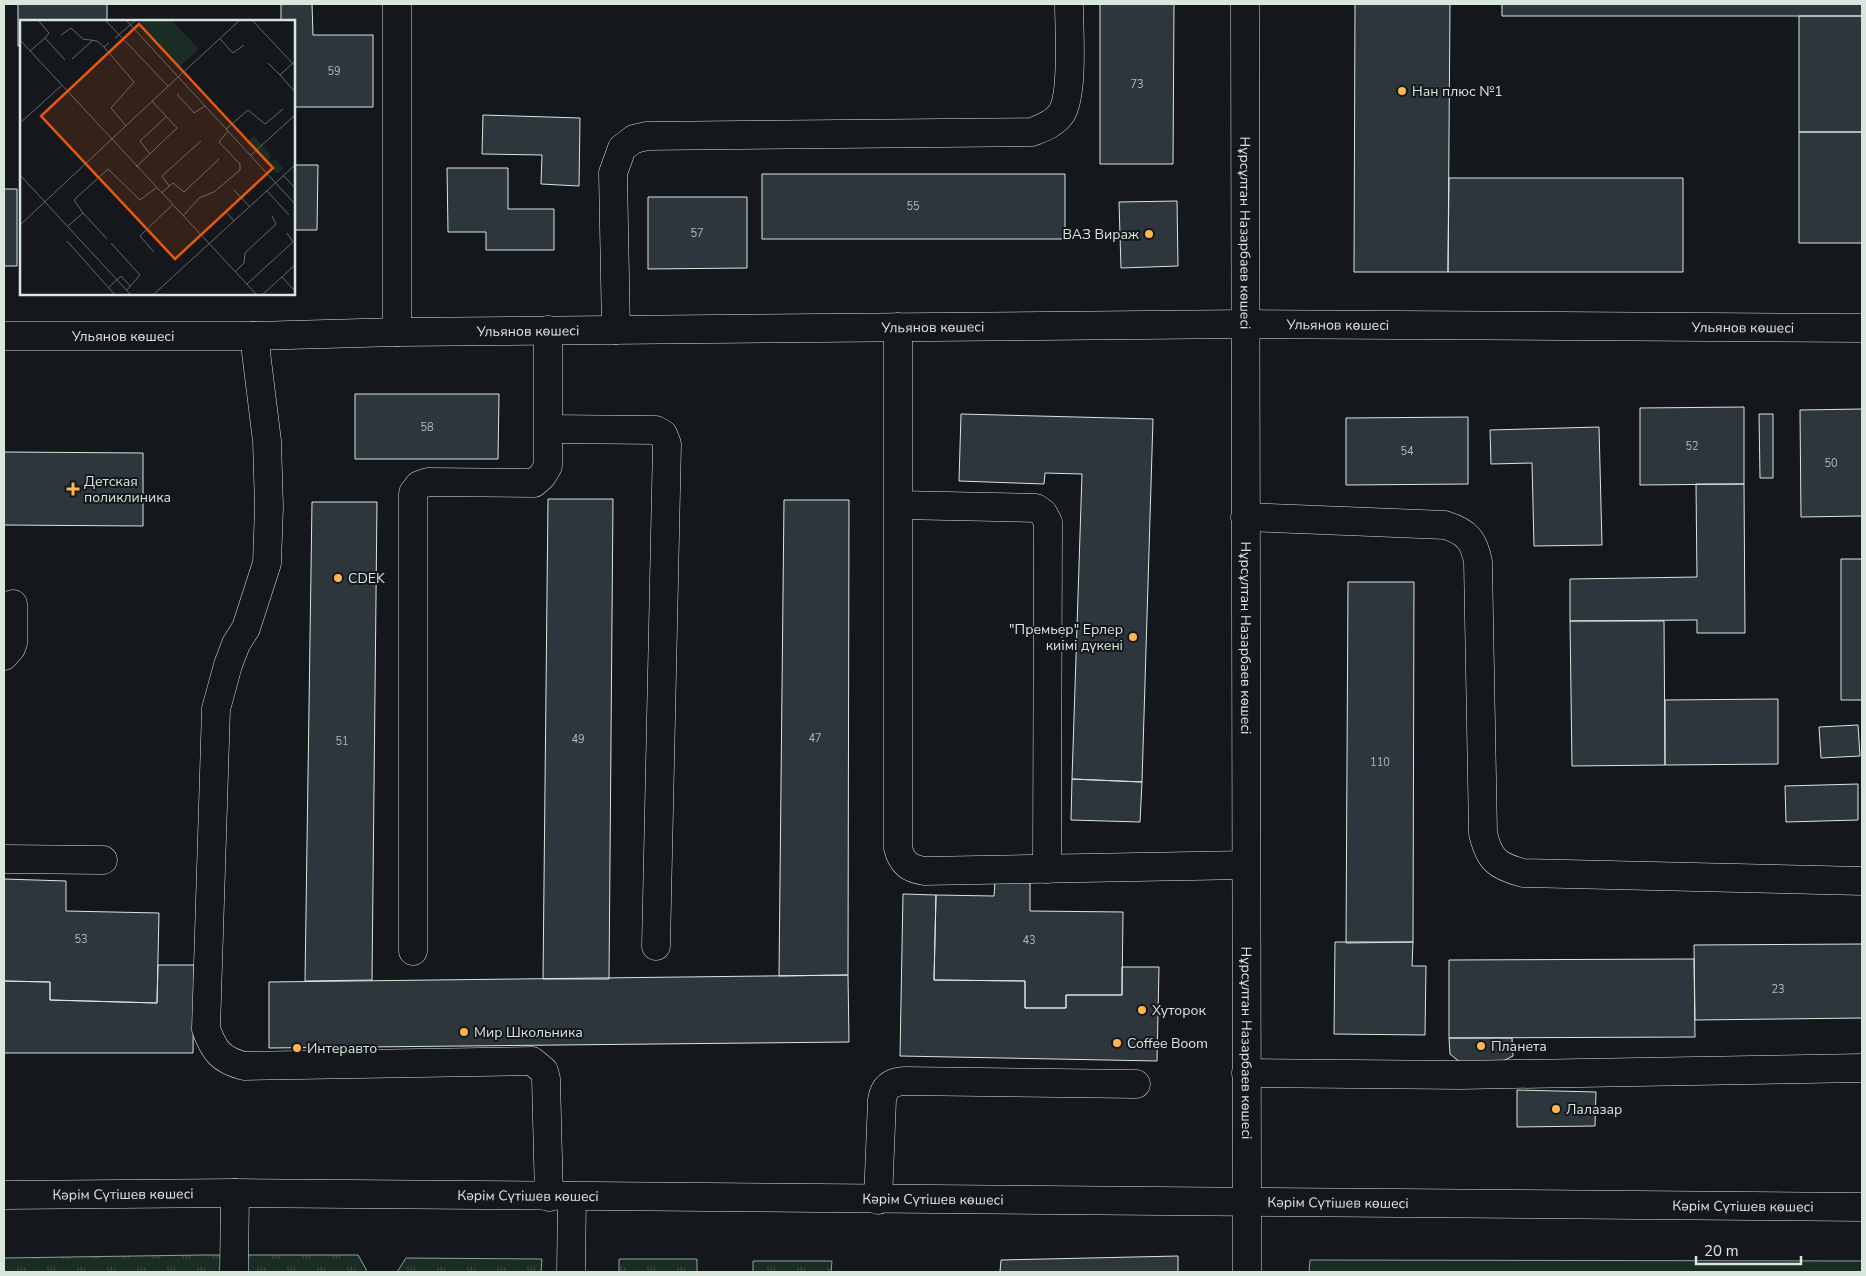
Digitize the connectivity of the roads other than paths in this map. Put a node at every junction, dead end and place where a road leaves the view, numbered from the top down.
1 (397, 4) edge
2 (1069, 4) edge
3 (1245, 4) edge
4 (1244, 324) junction
5 (898, 328) junction
6 (1862, 328) edge
7 (548, 330) junction
8 (616, 330) junction
9 (397, 332) junction
10 (4, 336) edge
11 (254, 336) junction
12 (549, 429) junction
13 (898, 505) junction
14 (1245, 517) junction
15 (13, 604) dead end
16 (4, 656) edge
17 (4, 859) edge
18 (103, 860) dead end
19 (1246, 865) junction
20 (1047, 869) junction
21 (1862, 881) edge
22 (656, 946) dead end
23 (413, 951) dead end
24 (1862, 1068) edge
25 (1246, 1073) junction
26 (1136, 1084) dead end
27 (235, 1193) junction
28 (4, 1195) edge
29 (560, 1197) junction
30 (878, 1200) junction
31 (1247, 1202) junction
32 (1862, 1207) edge
33 (234, 1272) edge
34 (571, 1272) edge
35 (1247, 1272) edge

1 - 9 street
2 - 8 street
3 - 4 street, Нұрсұлтан Назарбаев көшесі
4 - 5 street, Ульянов көшесі
4 - 6 street, Ульянов көшесі
4 - 14 street, Нұрсұлтан Назарбаев көшесі
5 - 8 street, Ульянов көшесі
5 - 13 street
7 - 8 street, Ульянов көшесі
7 - 9 street, Ульянов көшесі
7 - 12 street
9 - 11 street, Ульянов көшесі
10 - 11 street, Ульянов көшесі
11 - 29 street
12 - 22 street
12 - 23 street
13 - 20 street
13 - 20 street
14 - 19 street, Нұрсұлтан Назарбаев көшесі
14 - 21 street
15 - 16 street
17 - 18 street
19 - 20 street
19 - 25 street, Нұрсұлтан Назарбаев көшесі
24 - 25 street
25 - 31 street, Нұрсұлтан Назарбаев көшесі
26 - 30 street
27 - 28 street, Кәрім Сүтішев көшесі
27 - 29 street, Кәрім Сүтішев көшесі
27 - 33 street
29 - 30 street, Кәрім Сүтішев көшесі
29 - 34 street
30 - 31 street, Кәрім Сүтішев көшесі
31 - 32 street, Кәрім Сүтішев көшесі
31 - 35 street, Нұрсұлтан Назарбаев көшесі

